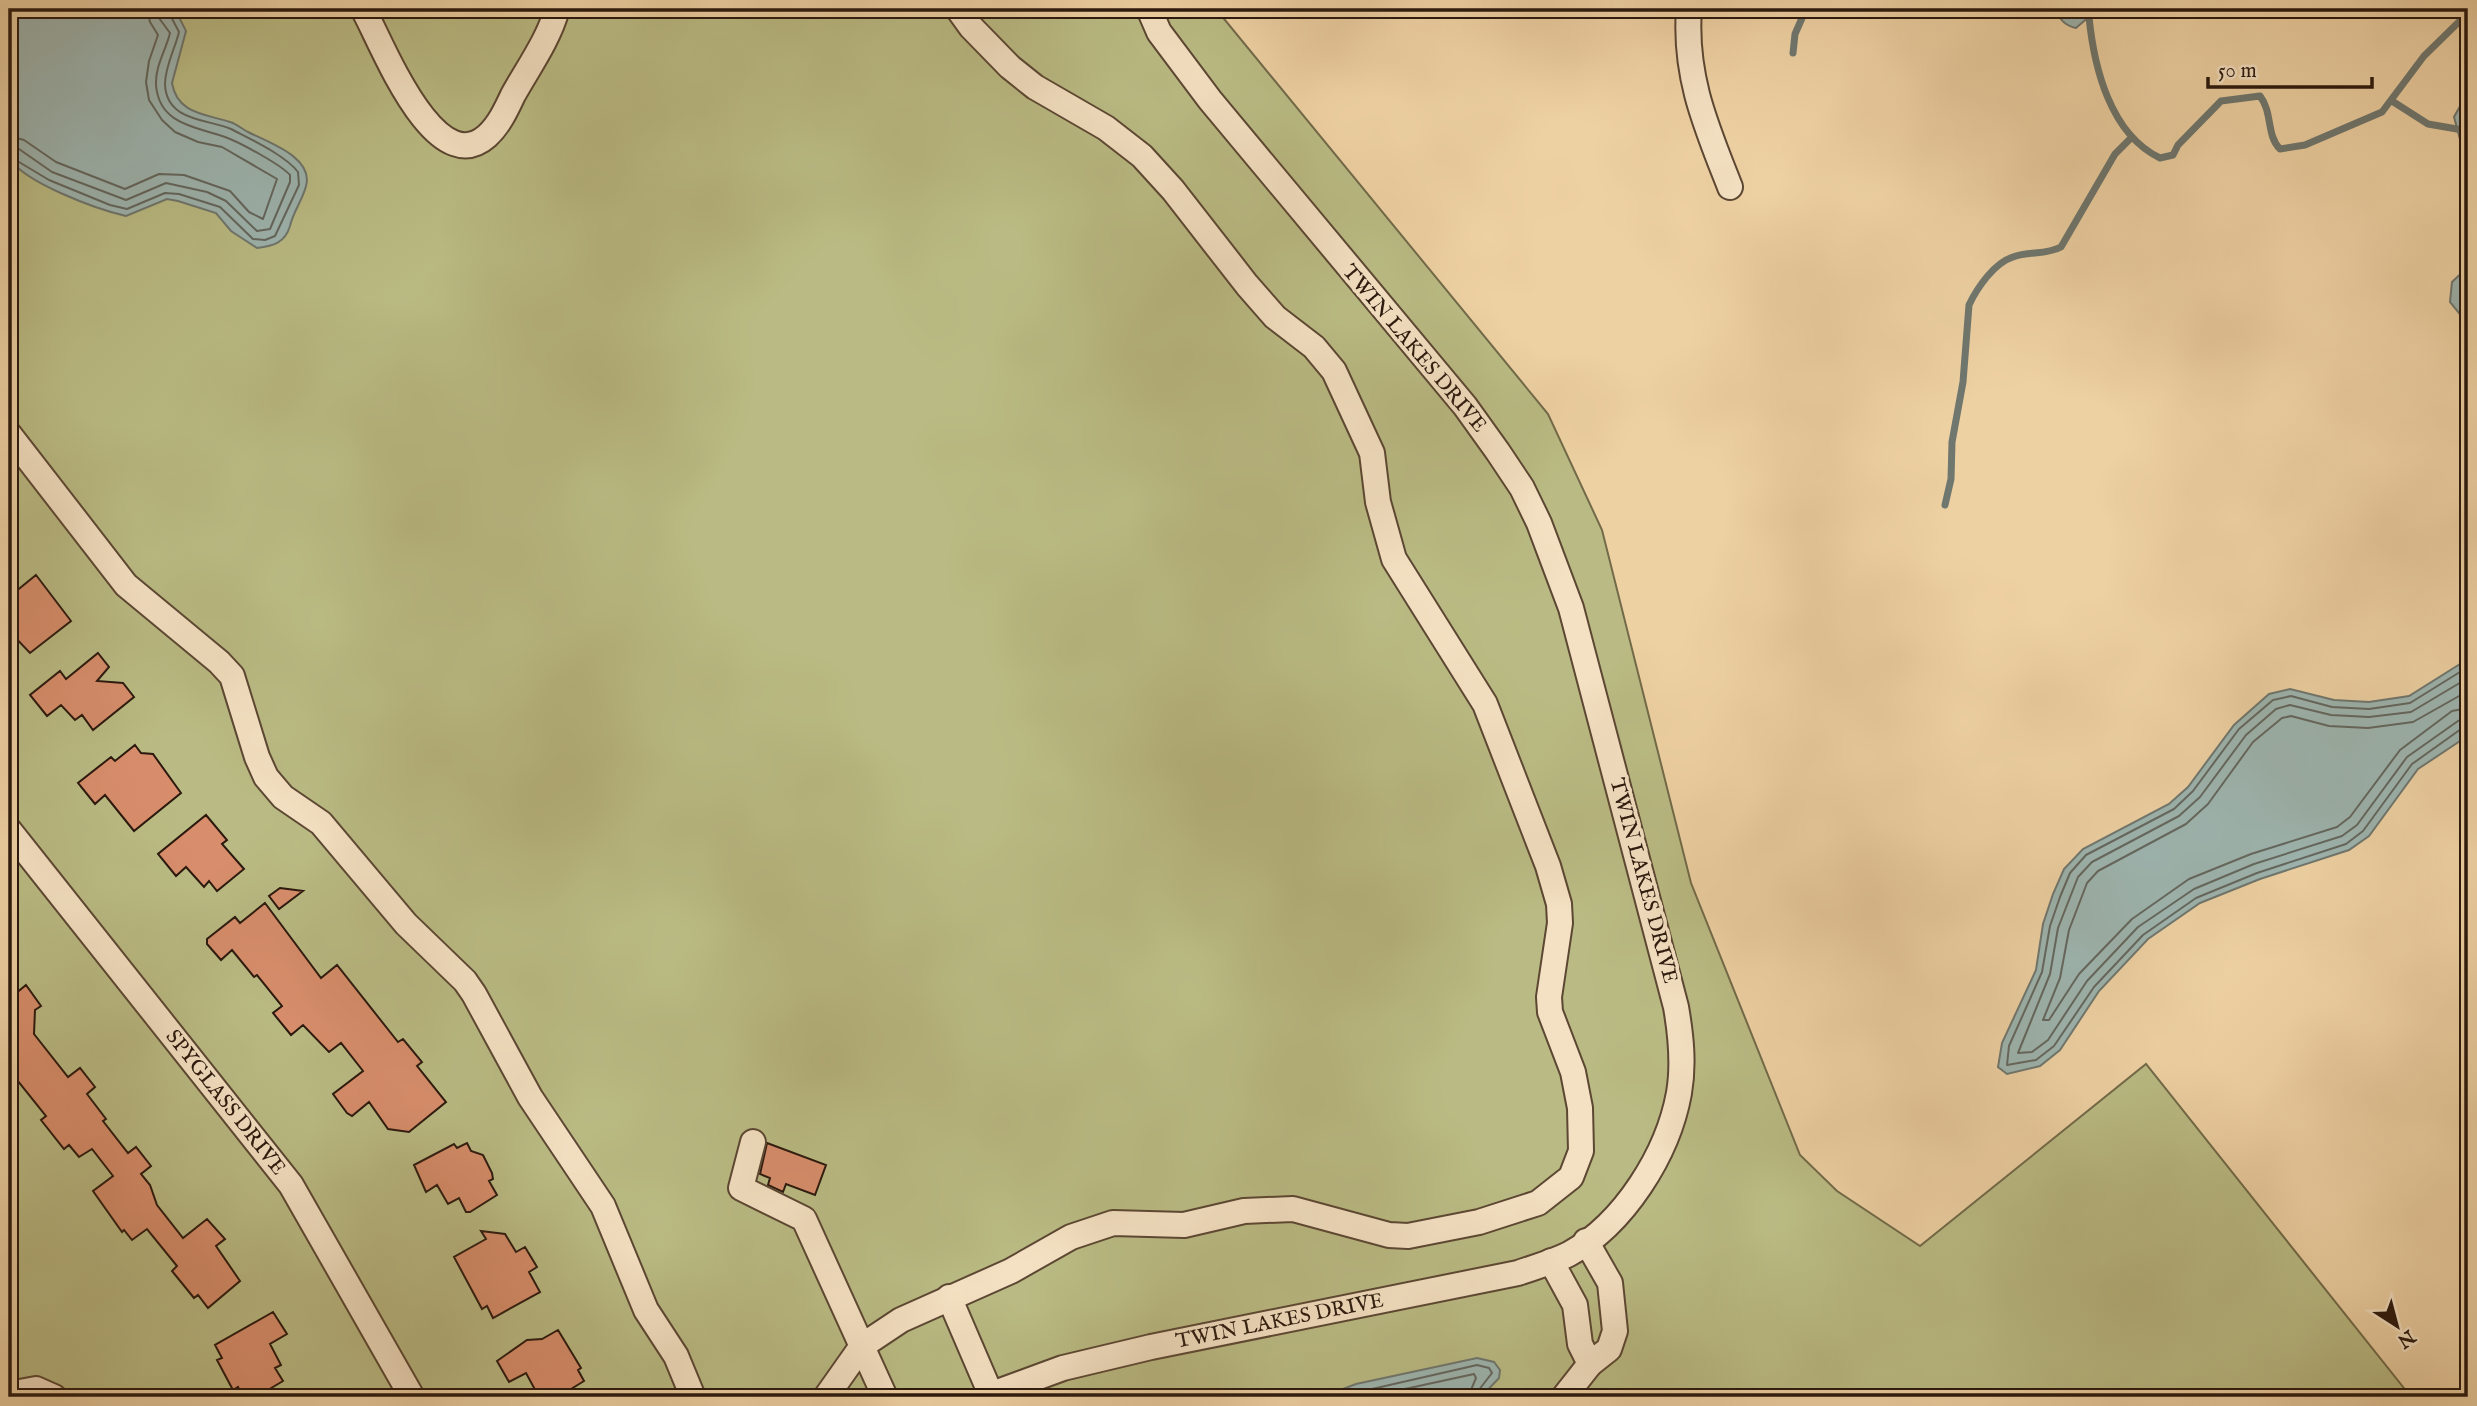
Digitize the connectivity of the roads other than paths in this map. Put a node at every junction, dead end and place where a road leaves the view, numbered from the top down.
1 (363, 9) edge
2 (557, 9) edge
3 (958, 9) edge
4 (1149, 9) edge
5 (1689, 9) edge
6 (1730, 187) dead end
7 (9, 434) edge
8 (9, 830) edge
9 (753, 1142) dead end
10 (1586, 1241) junction
11 (1551, 1261) junction
12 (943, 1299) junction
13 (862, 1346) junction
14 (1590, 1364) junction
15 (9, 1394) edge
16 (988, 1396) edge
17 (54, 1397) edge
18 (412, 1397) edge
19 (693, 1397) edge
20 (825, 1397) edge
21 (885, 1397) edge
22 (1564, 1397) edge

1 - 2 street
3 - 12 street
4 - 10 street, TWIN LAKES DRIVE
5 - 6 street
7 - 19 street
8 - 18 street, SPYGLASS DRIVE
9 - 13 street
10 - 11 street, TWIN LAKES DRIVE
10 - 14 street
11 - 14 street
11 - 16 street, TWIN LAKES DRIVE
12 - 13 street
12 - 16 street
13 - 20 street
13 - 21 street
14 - 22 street
15 - 17 street

